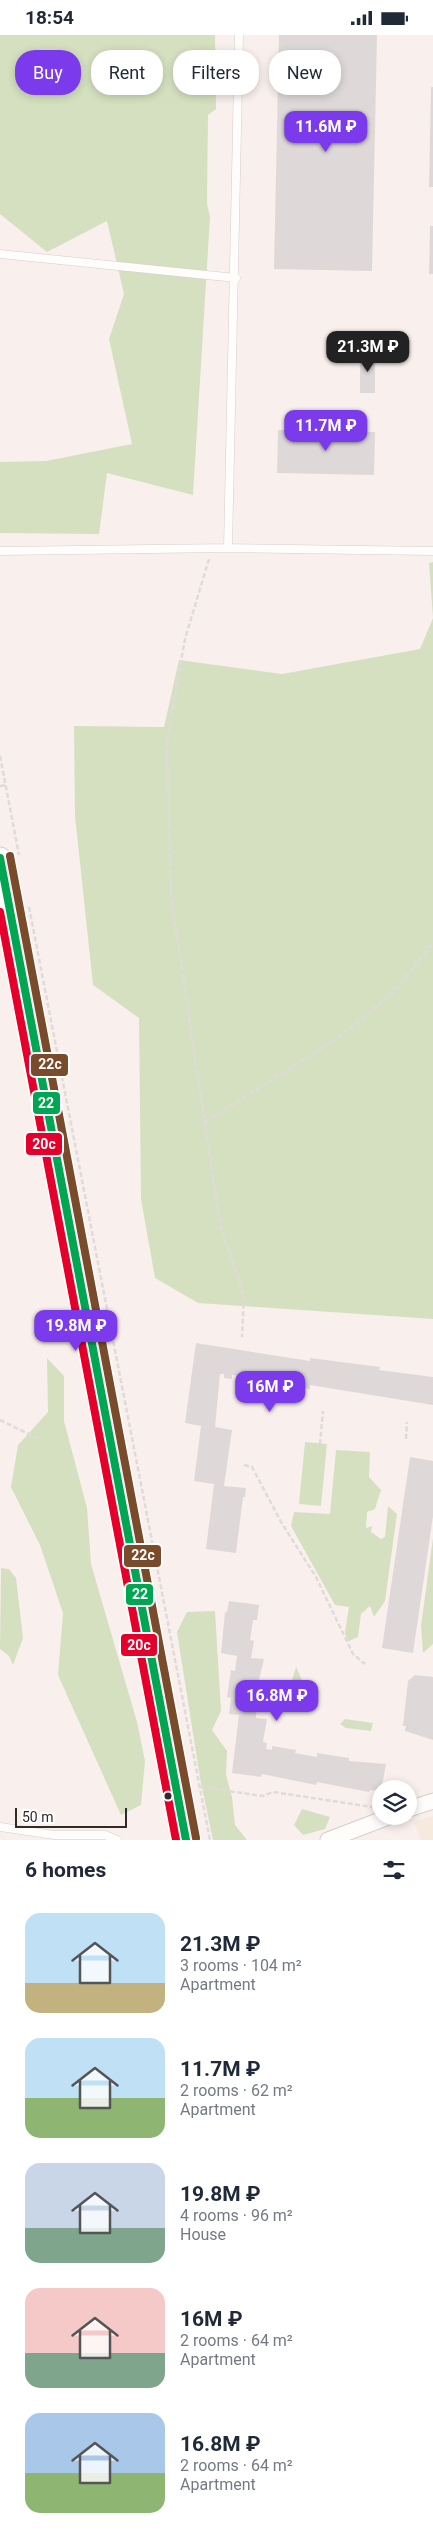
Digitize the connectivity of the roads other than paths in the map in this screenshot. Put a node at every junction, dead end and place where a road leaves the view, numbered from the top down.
1 (239, 35) edge
2 (0, 254) edge
3 (236, 278) junction
4 (228, 548) junction
5 (0, 551) edge
6 (433, 551) edge
7 (0, 858) edge
8 (433, 1801) edge
9 (417, 1806) edge
10 (372, 1823) edge
11 (0, 1827) edge
12 (117, 1840) edge
13 (186, 1840) edge
14 (328, 1840) edge

1 - 3 lane
2 - 3 lane
3 - 4 lane
4 - 5 lane
4 - 6 lane
7 - 13 street
8 - 9 street
10 - 14 street
11 - 12 lane

